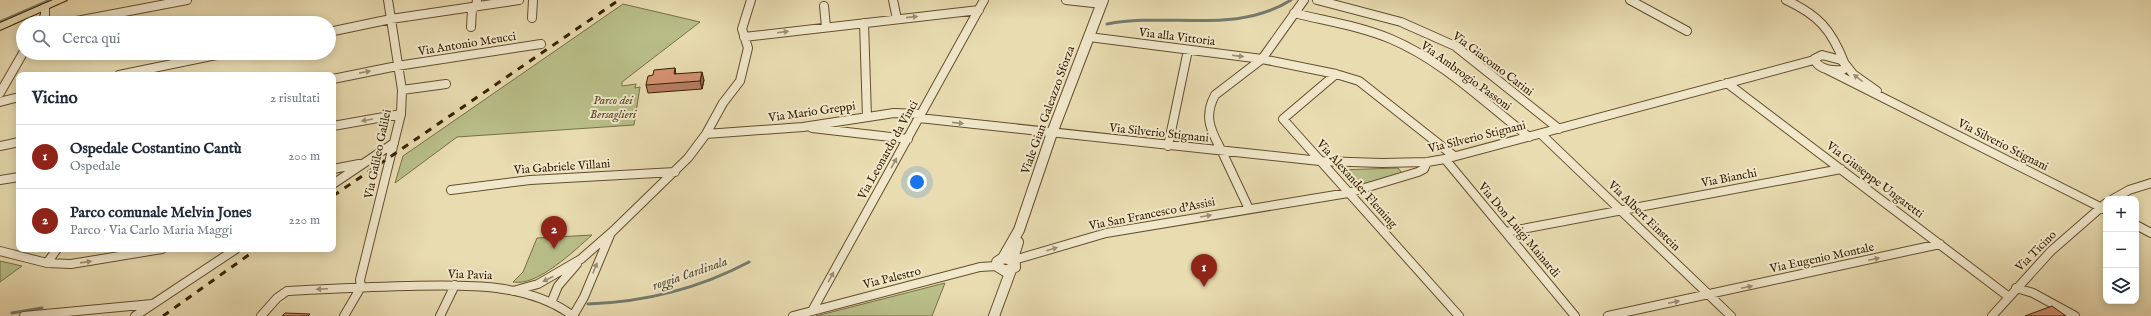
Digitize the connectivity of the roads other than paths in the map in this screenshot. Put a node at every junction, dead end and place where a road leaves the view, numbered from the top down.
1 (62, 0) edge
2 (187, 0) edge
3 (388, 0) edge
4 (519, 0) edge
5 (534, 0) edge
6 (751, 0) edge
7 (893, 0) edge
8 (984, 0) edge
9 (1066, 0) edge
10 (1304, 0) edge
11 (1317, 0) edge
12 (1630, 0) edge
13 (1786, 0) edge
14 (1102, 2) edge
15 (477, 3) edge
16 (824, 6) dead end
17 (44, 8) junction
18 (979, 10) junction
19 (1294, 13) junction
20 (25, 16) edge
21 (44, 16) edge
22 (103, 16) edge
23 (532, 18) dead end
24 (391, 19) junction
25 (897, 19) junction
26 (16, 20) edge
27 (864, 23) junction
28 (0, 27) edge
29 (471, 27) dead end
30 (826, 27) junction
31 (336, 31) edge
32 (1687, 31) dead end
33 (1089, 36) junction
34 (744, 37) junction
35 (1837, 43) junction
36 (541, 44) dead end
37 (1188, 50) junction
38 (1822, 55) junction
39 (1262, 59) junction
40 (19, 60) edge
41 (192, 60) edge
42 (1814, 60) junction
43 (1845, 64) junction
44 (1803, 65) junction
45 (397, 66) junction
46 (1823, 67) junction
47 (134, 72) edge
48 (1336, 74) junction
49 (336, 78) edge
50 (1726, 83) junction
51 (446, 84) dead end
52 (402, 90) junction
53 (0, 93) edge
54 (16, 98) edge
55 (0, 102) edge
56 (1895, 104) junction
57 (401, 114) junction
58 (920, 116) junction
59 (867, 117) junction
60 (336, 125) edge
61 (803, 127) junction
62 (1559, 129) junction
63 (1052, 133) junction
64 (706, 134) junction
65 (1541, 134) junction
66 (1529, 137) junction
67 (908, 139) junction
68 (16, 143) edge
69 (394, 143) junction
70 (0, 146) edge
71 (1168, 146) junction
72 (1222, 151) junction
73 (1454, 156) junction
74 (1445, 159) junction
75 (1320, 161) junction
76 (1427, 162) junction
77 (362, 164) junction
78 (336, 168) edge
79 (1841, 169) junction
80 (675, 172) junction
81 (16, 177) edge
82 (0, 180) edge
83 (336, 182) edge
84 (2151, 182) edge
85 (451, 190) dead end
86 (1348, 193) junction
87 (2118, 196) edge
88 (2103, 206) edge
89 (2103, 207) edge
90 (1249, 209) junction
91 (1621, 211) junction
92 (2139, 227) edge
93 (613, 231) junction
94 (1506, 232) junction
95 (2151, 233) edge
96 (1940, 244) junction
97 (0, 251) edge
98 (55, 252) edge
99 (144, 252) edge
100 (231, 252) edge
101 (581, 259) junction
102 (47, 263) junction
103 (1006, 265) junction
104 (455, 285) junction
105 (361, 287) junction
106 (2016, 288) junction
107 (513, 291) junction
108 (1708, 295) junction
109 (2009, 297) junction
110 (551, 303) junction
111 (152, 304) junction
112 (812, 311) junction
113 (24, 316) edge
114 (135, 316) edge
115 (261, 316) edge
116 (344, 316) edge
117 (440, 316) edge
118 (573, 316) edge
119 (792, 316) edge
120 (994, 316) edge
121 (1459, 316) edge
122 (1574, 316) edge
123 (1608, 316) edge
124 (1731, 316) edge
125 (1992, 316) edge
126 (2075, 316) edge

1 - 17 main road
2 - 22 street
3 - 24 street, Via Galileo Galilei
4 - 15 street
5 - 23 street
6 - 34 street
7 - 25 street
8 - 18 street, Via Leonardo da Vinci
9 - 14 street
10 - 19 street
11 - 62 street, Via Giacomo Carini
12 - 32 street
13 - 35 street
14 - 33 street, Viale Gian Galeazzo Sforza
15 - 24 street
15 - 29 street
16 - 30 street
17 - 20 main road
17 - 21 street
25 -> 18 street
18 - 58 street, Via Leonardo da Vinci
19 - 39 street
19 - 66 street, Via Ambrogio Passoni
24 - 31 street
24 - 45 street, Via Galileo Galilei
25 - 27 street
26 - 28 main road
27 - 30 street
27 - 59 street
34 -> 30 street
33 - 37 street, Via alla Vittoria
33 - 63 street, Viale Gian Galeazzo Sforza
34 - 64 street
35 - 38 street, Via Silverio Stignani
35 - 43 street
36 - 45 street, Via Antonio Meucci
37 -> 39 street, Via alla Vittoria
37 - 71 street
38 - 42 street, Via Silverio Stignani
38 - 43 street
39 - 48 street, Via alla Vittoria
39 - 72 street
40 - 53 street
41 - 47 street
42 - 44 street, Via Silverio Stignani
42 - 46 street
43 - 46 street
56 -> 43 street, Via Silverio Stignani
44 - 46 street, Via Silverio Stignani
44 - 50 street, Via Silverio Stignani
49 -> 45 street, Via Antonio Meucci
45 - 52 street, Via Galileo Galilei
46 - 56 street, Via Silverio Stignani
48 - 73 street, Via alla Vittoria
48 - 75 street, Via Alexander Fleming
50 - 62 street, Via Silverio Stignani
50 - 79 street, Via Giuseppe Ungaretti
51 - 52 street
52 - 57 street, Via Galileo Galilei
54 - 55 street
56 - 88 street, Via Silverio Stignani
57 -> 60 street
57 - 69 street, Via Galileo Galilei
58 - 59 street, Via Mario Greppi
58 -> 63 street, Via Mario Greppi
58 - 67 street, Via Leonardo da Vinci
59 - 61 street, Via Mario Greppi
61 - 64 street, Via Mario Greppi
61 - 67 street
62 - 65 street, Via Silverio Stignani
63 - 71 street, Via Silverio Stignani
63 - 103 street, Viale Gian Galeazzo Sforza
64 - 80 street
65 - 66 street, Via Silverio Stignani
65 - 91 street, Via Albert Einstein
66 - 73 street, Via Silverio Stignani
112 -> 67 street, Via Leonardo da Vinci
68 - 70 street
69 - 77 street
69 - 105 street, Via Galileo Galilei
71 - 72 street, Via Silverio Stignani
72 - 75 street, Via Silverio Stignani
72 - 90 street
73 - 74 street, Via Silverio Stignani
74 - 76 street, Via Silverio Stignani
74 - 94 street, Via Don Luigi Mainardi
75 - 76 street, Via Silverio Stignani
75 - 86 street, Via Alexander Fleming
76 - 86 street, Via San Francesco d'Assisi
77 - 78 street
77 - 83 street
79 - 91 street, Via Bianchi
79 - 96 street, Via Giuseppe Ungaretti
80 - 85 street, Via Gabriele Villani
80 - 93 street
81 - 82 street
84 - 87 street
86 - 90 street, Via San Francesco d'Assisi
86 - 121 street, Via Alexander Fleming
89 - 106 street, Via Ticino
103 -> 90 street, Via San Francesco d'Assisi
91 - 94 street, Via Bianchi
91 - 108 street, Via Albert Einstein
92 - 95 street
93 - 101 street
118 -> 93 street
94 - 122 street, Via Don Luigi Mainardi
108 -> 96 street, Via Eugenio Montale
96 - 109 street, Via Giuseppe Ungaretti
97 - 102 street
98 - 102 street
102 -> 99 street
100 - 111 street
101 -> 107 street
101 - 110 street
103 - 112 street, Via Palestro
103 - 120 street
104 - 105 street, Via Pavia
104 - 107 street, Via Pavia
104 - 117 street
105 -> 115 street, Via Pavia
105 - 116 street
106 - 109 street, Via Ticino
106 - 126 street
107 - 110 street, Via Pavia
123 -> 108 street, Via Eugenio Montale
108 - 124 street, Via Albert Einstein
109 - 125 street, Via Ticino
110 - 118 street, Via Pavia
111 - 113 street
111 - 114 street
112 - 119 street, Via Palestro

